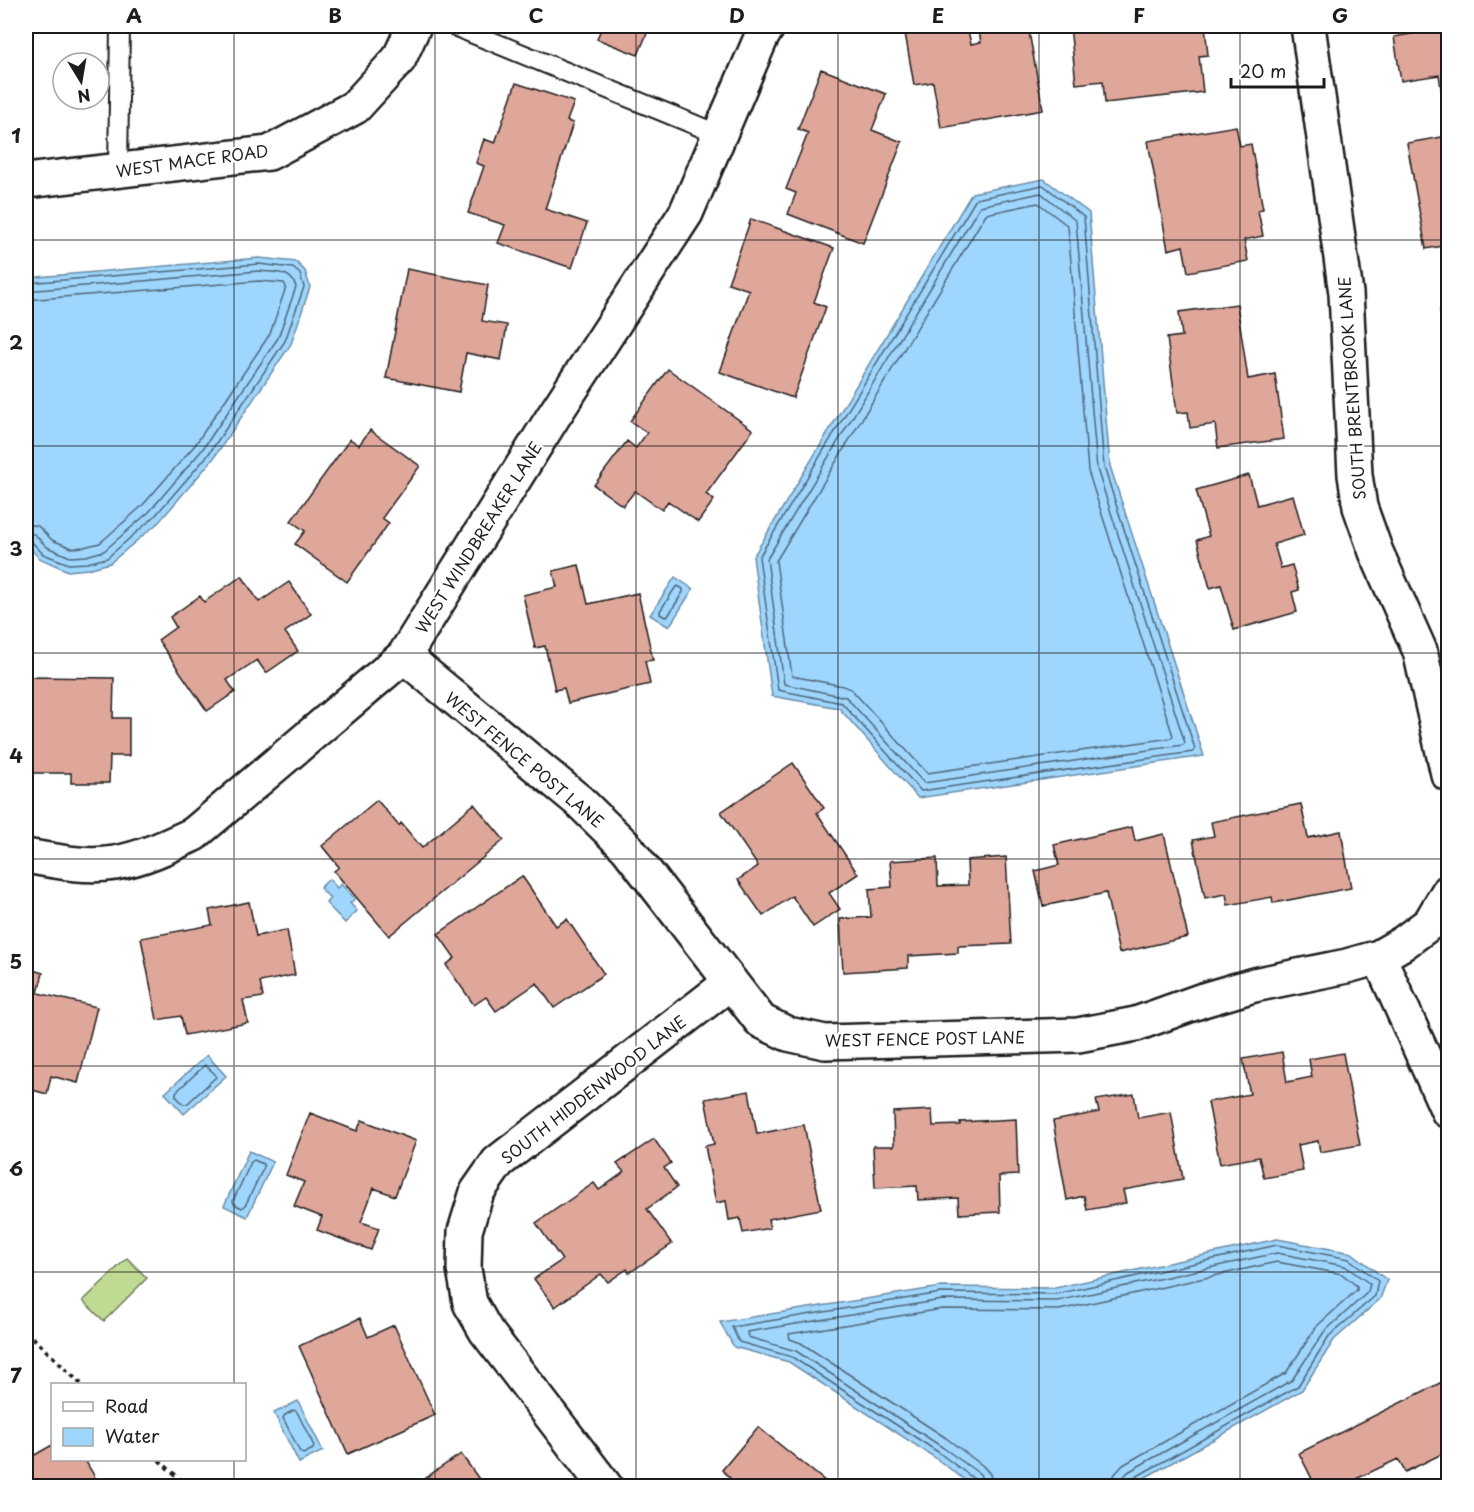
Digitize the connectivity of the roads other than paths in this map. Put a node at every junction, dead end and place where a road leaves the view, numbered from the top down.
1 (120, 26) edge
2 (414, 26) edge
3 (454, 26) edge
4 (768, 26) edge
5 (1308, 26) edge
6 (720, 135) junction
7 (118, 170) junction
8 (26, 181) edge
9 (404, 656) junction
10 (1449, 774) edge
11 (26, 856) edge
12 (1449, 892) edge
13 (1379, 957) junction
14 (731, 982) junction
15 (1449, 1111) edge
16 (605, 1486) edge

1 - 7 lane
2 - 7 street, WEST MACE ROAD
3 - 6 lane
4 - 6 street, WEST WINDBREAKER LANE
5 - 10 street, SOUTH BRENTBROOK LANE
6 - 9 street, WEST WINDBREAKER LANE
7 - 8 street, WEST MACE ROAD
9 - 11 street, WEST WINDBREAKER LANE
9 - 14 street, WEST FENCE POST LANE
12 - 13 street
13 - 14 street, WEST FENCE POST LANE
13 - 15 street
14 - 16 street, SOUTH HIDDENWOOD LANE

